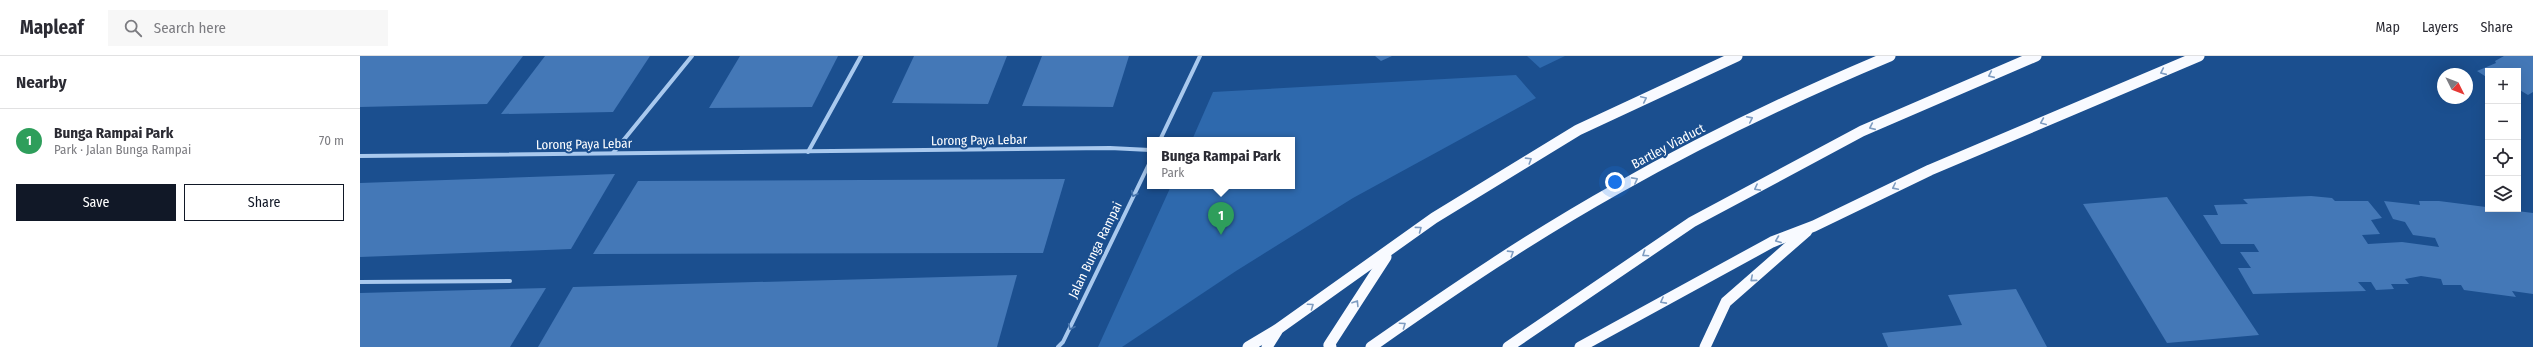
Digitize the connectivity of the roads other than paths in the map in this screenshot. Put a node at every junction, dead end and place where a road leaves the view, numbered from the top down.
1 (692, 56) edge
2 (861, 56) edge
3 (1200, 56) edge
4 (1737, 56) edge
5 (1890, 56) edge
6 (2199, 56) edge
7 (2031, 58) edge
8 (1161, 137) edge
9 (1147, 150) edge
10 (808, 152) junction
11 (613, 153) junction
12 (360, 156) edge
13 (1147, 168) edge
14 (1814, 226) junction
15 (1388, 253) junction
16 (510, 281) dead end
17 (360, 282) edge
18 (1278, 329) junction
19 (1058, 347) edge
20 (1248, 347) edge
21 (1257, 347) edge
22 (1267, 347) edge
23 (1331, 347) edge
24 (1371, 347) edge
25 (1508, 347) edge
26 (1580, 347) edge
27 (1705, 347) edge

1 - 11 street
2 - 10 street
3 - 8 street
15 -> 4 highway
24 -> 5 highway, Bartley Viaduct, bridge
6 -> 14 highway
7 -> 25 highway
9 - 10 street, Lorong Paya Lebar
10 - 11 street, Lorong Paya Lebar
11 - 12 street, Lorong Paya Lebar
13 -> 19 street, Jalan Bunga Rampai
14 -> 26 highway
14 -> 27 highway
18 -> 15 highway
23 -> 15 highway
16 - 17 street
18 - 20 highway
18 - 21 highway
18 - 22 highway

